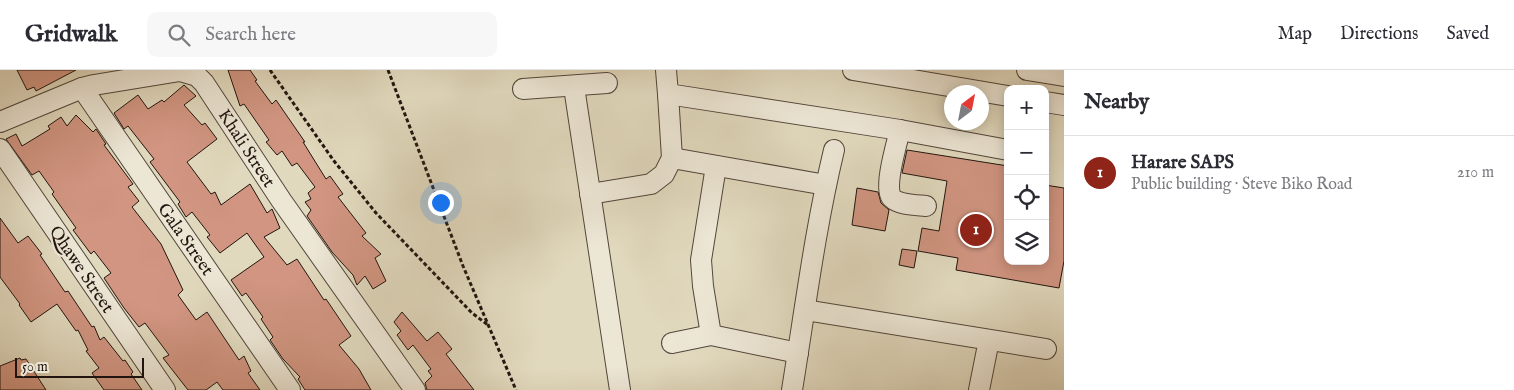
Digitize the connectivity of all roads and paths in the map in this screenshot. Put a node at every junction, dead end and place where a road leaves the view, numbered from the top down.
1 (270, 70) edge
2 (388, 70) edge
3 (666, 70) edge
4 (853, 70) edge
5 (1027, 70) edge
6 (1064, 76) edge
7 (607, 83) dead end
8 (574, 87) junction
9 (82, 88) junction
10 (523, 89) dead end
11 (668, 94) junction
12 (1004, 95) edge
13 (1049, 103) edge
14 (1064, 106) edge
15 (0, 122) edge
16 (892, 129) junction
17 (0, 149) edge
18 (1004, 149) edge
19 (834, 150) dead end
20 (672, 158) junction
21 (716, 166) junction
22 (826, 185) junction
23 (590, 194) junction
24 (926, 206) dead end
25 (805, 310) junction
26 (490, 326) junction
27 (711, 335) junction
28 (989, 340) junction
29 (672, 343) dead end
30 (1046, 349) dead end
31 (798, 353) junction
32 (165, 390) edge
33 (290, 390) edge
34 (415, 390) edge
35 (516, 390) edge
36 (620, 390) edge
37 (792, 390) edge
38 (979, 390) edge

1 - 26 path
2 - 26 path
3 - 11 street
4 - 12 street
5 - 6 street
7 - 8 street
8 - 10 street
8 - 23 street
9 - 15 street, Khali Street
9 - 33 street, Gala Street
9 - 34 street, Khali Street
11 - 16 street
11 - 20 street
13 - 14 street
16 - 18 street
16 - 24 street
17 - 32 street, Qhawe Street
19 - 22 street
20 - 21 street
20 - 23 street
21 - 22 street
21 - 27 street
22 - 25 street
23 - 36 street
25 - 28 street
25 - 31 street
26 - 35 path
27 - 29 street
27 - 31 street
28 - 30 street
28 - 38 street
31 - 37 street

